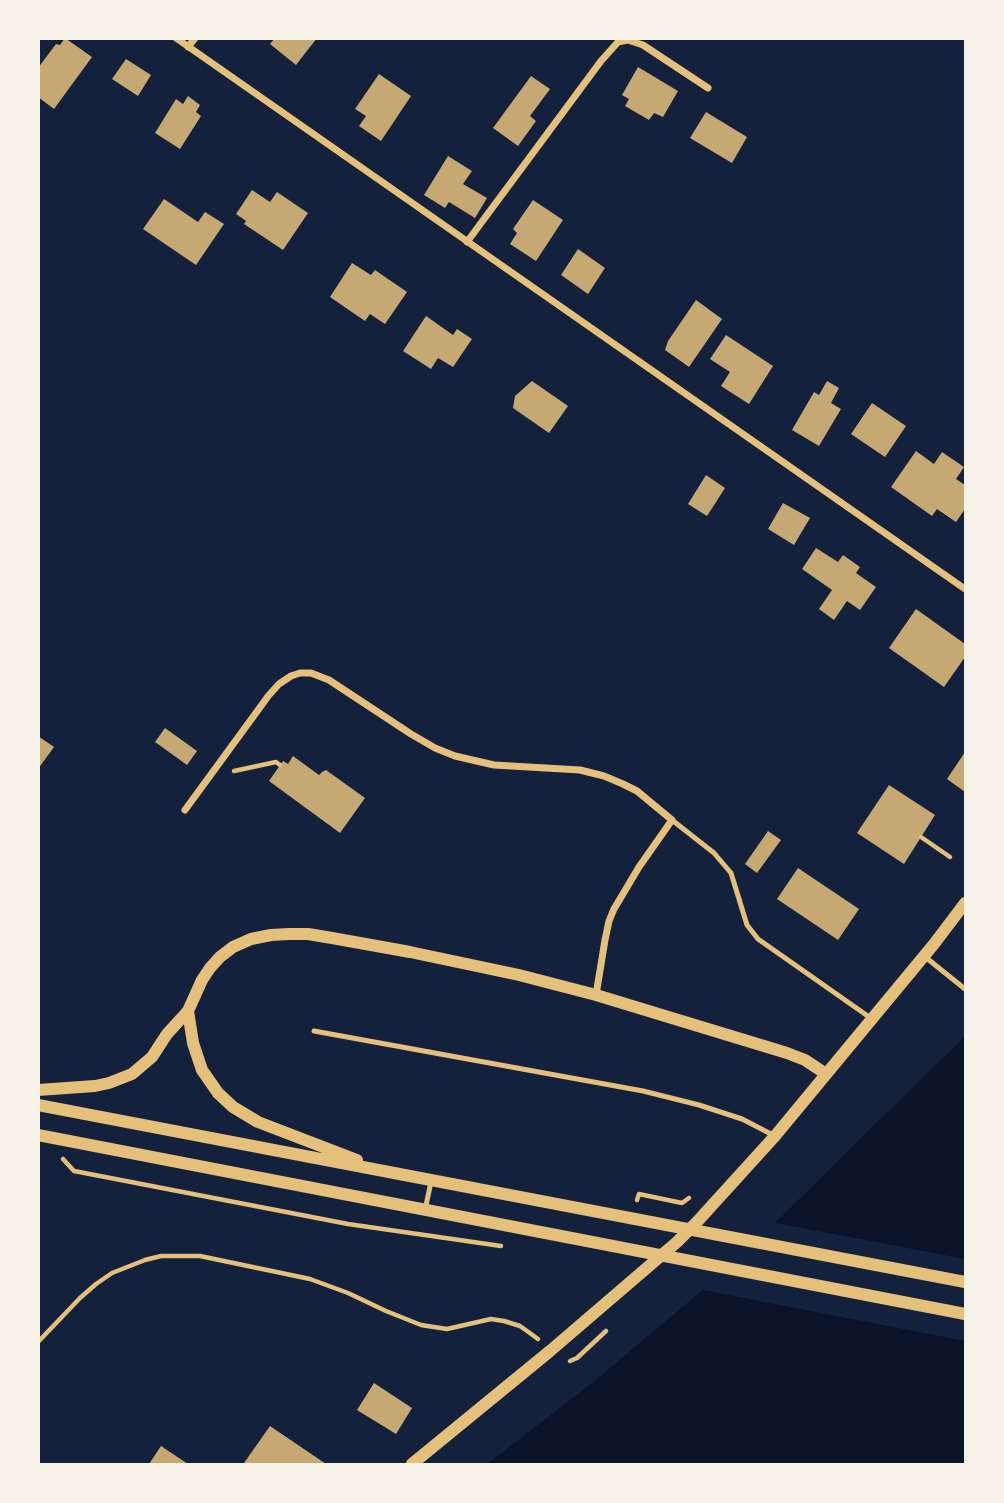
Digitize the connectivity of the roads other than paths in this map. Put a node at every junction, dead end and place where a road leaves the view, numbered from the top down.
1 (176, 38) edge
2 (195, 38) edge
3 (188, 47) junction
4 (708, 88) dead end
5 (467, 242) junction
6 (965, 589) edge
7 (186, 810) dead end
8 (672, 820) junction
9 (965, 903) edge
10 (924, 956) junction
11 (965, 989) edge
12 (596, 995) junction
13 (188, 1011) junction
14 (872, 1019) junction
15 (314, 1031) dead end
16 (826, 1074) junction
17 (38, 1090) edge
18 (38, 1105) edge
19 (39, 1135) edge
20 (775, 1136) junction
21 (384, 1171) junction
22 (431, 1180) junction
23 (425, 1210) junction
24 (965, 1282) edge
25 (965, 1314) edge
26 (412, 1465) edge

1 - 3 street
2 - 3 street
3 - 5 street
4 - 5 street
5 - 6 street
7 - 8 street
8 - 12 street
8 - 14 lane
9 - 10 street
10 - 11 lane
10 - 14 street
12 - 13 street
12 - 16 street
13 - 17 street
13 - 21 street
14 - 16 street
15 - 20 lane
16 - 20 street
18 - 21 street
19 - 23 street
20 - 26 street
21 - 22 street
22 - 23 lane
22 - 24 street
23 - 25 street

